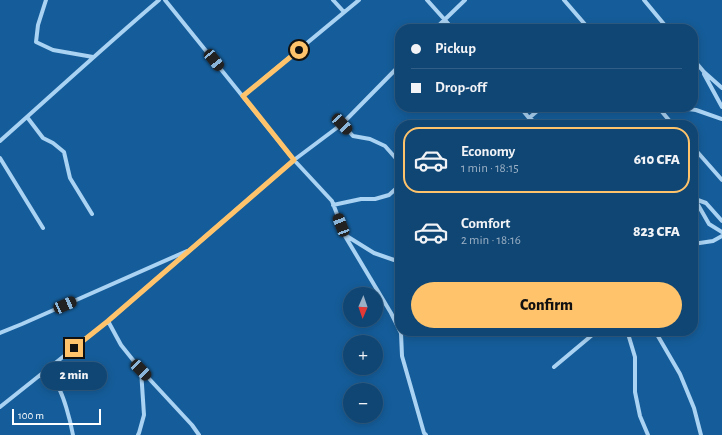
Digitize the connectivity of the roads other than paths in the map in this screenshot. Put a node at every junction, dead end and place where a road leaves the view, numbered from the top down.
1 (158, 0) edge
2 (165, 0) edge
3 (334, 0) edge
4 (359, 0) edge
5 (427, 0) edge
6 (465, 0) edge
7 (564, 0) edge
8 (644, 0) edge
9 (47, 1) edge
10 (344, 12) junction
11 (444, 19) junction
12 (440, 24) edge
13 (448, 24) edge
14 (585, 24) edge
15 (664, 24) edge
16 (93, 57) junction
17 (698, 65) edge
18 (395, 69) edge
19 (704, 72) junction
20 (722, 88) edge
21 (243, 96) junction
22 (722, 107) edge
23 (698, 111) edge
24 (524, 112) edge
25 (536, 112) edge
26 (662, 112) edge
27 (28, 117) junction
28 (529, 118) junction
29 (722, 119) edge
30 (532, 120) edge
31 (670, 120) edge
32 (342, 124) junction
33 (0, 141) edge
34 (698, 153) edge
35 (395, 157) edge
36 (0, 158) edge
37 (294, 160) junction
38 (722, 180) edge
39 (395, 190) edge
40 (698, 200) edge
41 (333, 205) junction
42 (698, 205) edge
43 (92, 214) dead end
44 (722, 221) edge
45 (43, 228) dead end
46 (722, 232) edge
47 (345, 235) junction
48 (722, 236) edge
49 (698, 243) edge
50 (191, 249) junction
51 (395, 260) edge
52 (108, 321) junction
53 (395, 321) edge
54 (0, 333) edge
55 (401, 336) edge
56 (591, 336) edge
57 (628, 336) edge
58 (658, 336) edge
59 (554, 367) dead end
60 (141, 370) junction
61 (41, 375) junction
62 (0, 407) edge
63 (73, 435) edge
64 (138, 435) edge
65 (199, 435) edge
66 (426, 435) edge
67 (648, 435) edge
68 (701, 435) edge

1 - 16 street
2 - 21 street
3 - 10 street
4 - 10 street
5 - 11 street
6 - 11 street
7 - 14 street
8 - 15 street
9 - 16 street
10 - 21 street
11 - 12 street
11 - 13 street
16 - 27 street
17 - 19 street
18 - 32 street
19 - 20 street
19 - 22 street
21 - 37 street
23 - 29 street
24 - 28 street
25 - 28 street
26 - 31 street
27 - 33 street
27 - 43 street
28 - 30 street
32 - 35 street
32 - 37 street
34 - 38 street
36 - 45 street
37 - 41 street
37 - 50 street
39 - 41 street
40 - 44 street
41 - 47 street
42 - 46 street
47 - 51 street
47 - 53 street
48 - 49 street
50 - 52 street
50 - 54 street
52 - 60 street
52 - 61 street
55 - 66 street
56 - 59 street
57 - 67 street
58 - 68 street
60 - 64 street
60 - 65 street
61 - 62 street
61 - 63 street

